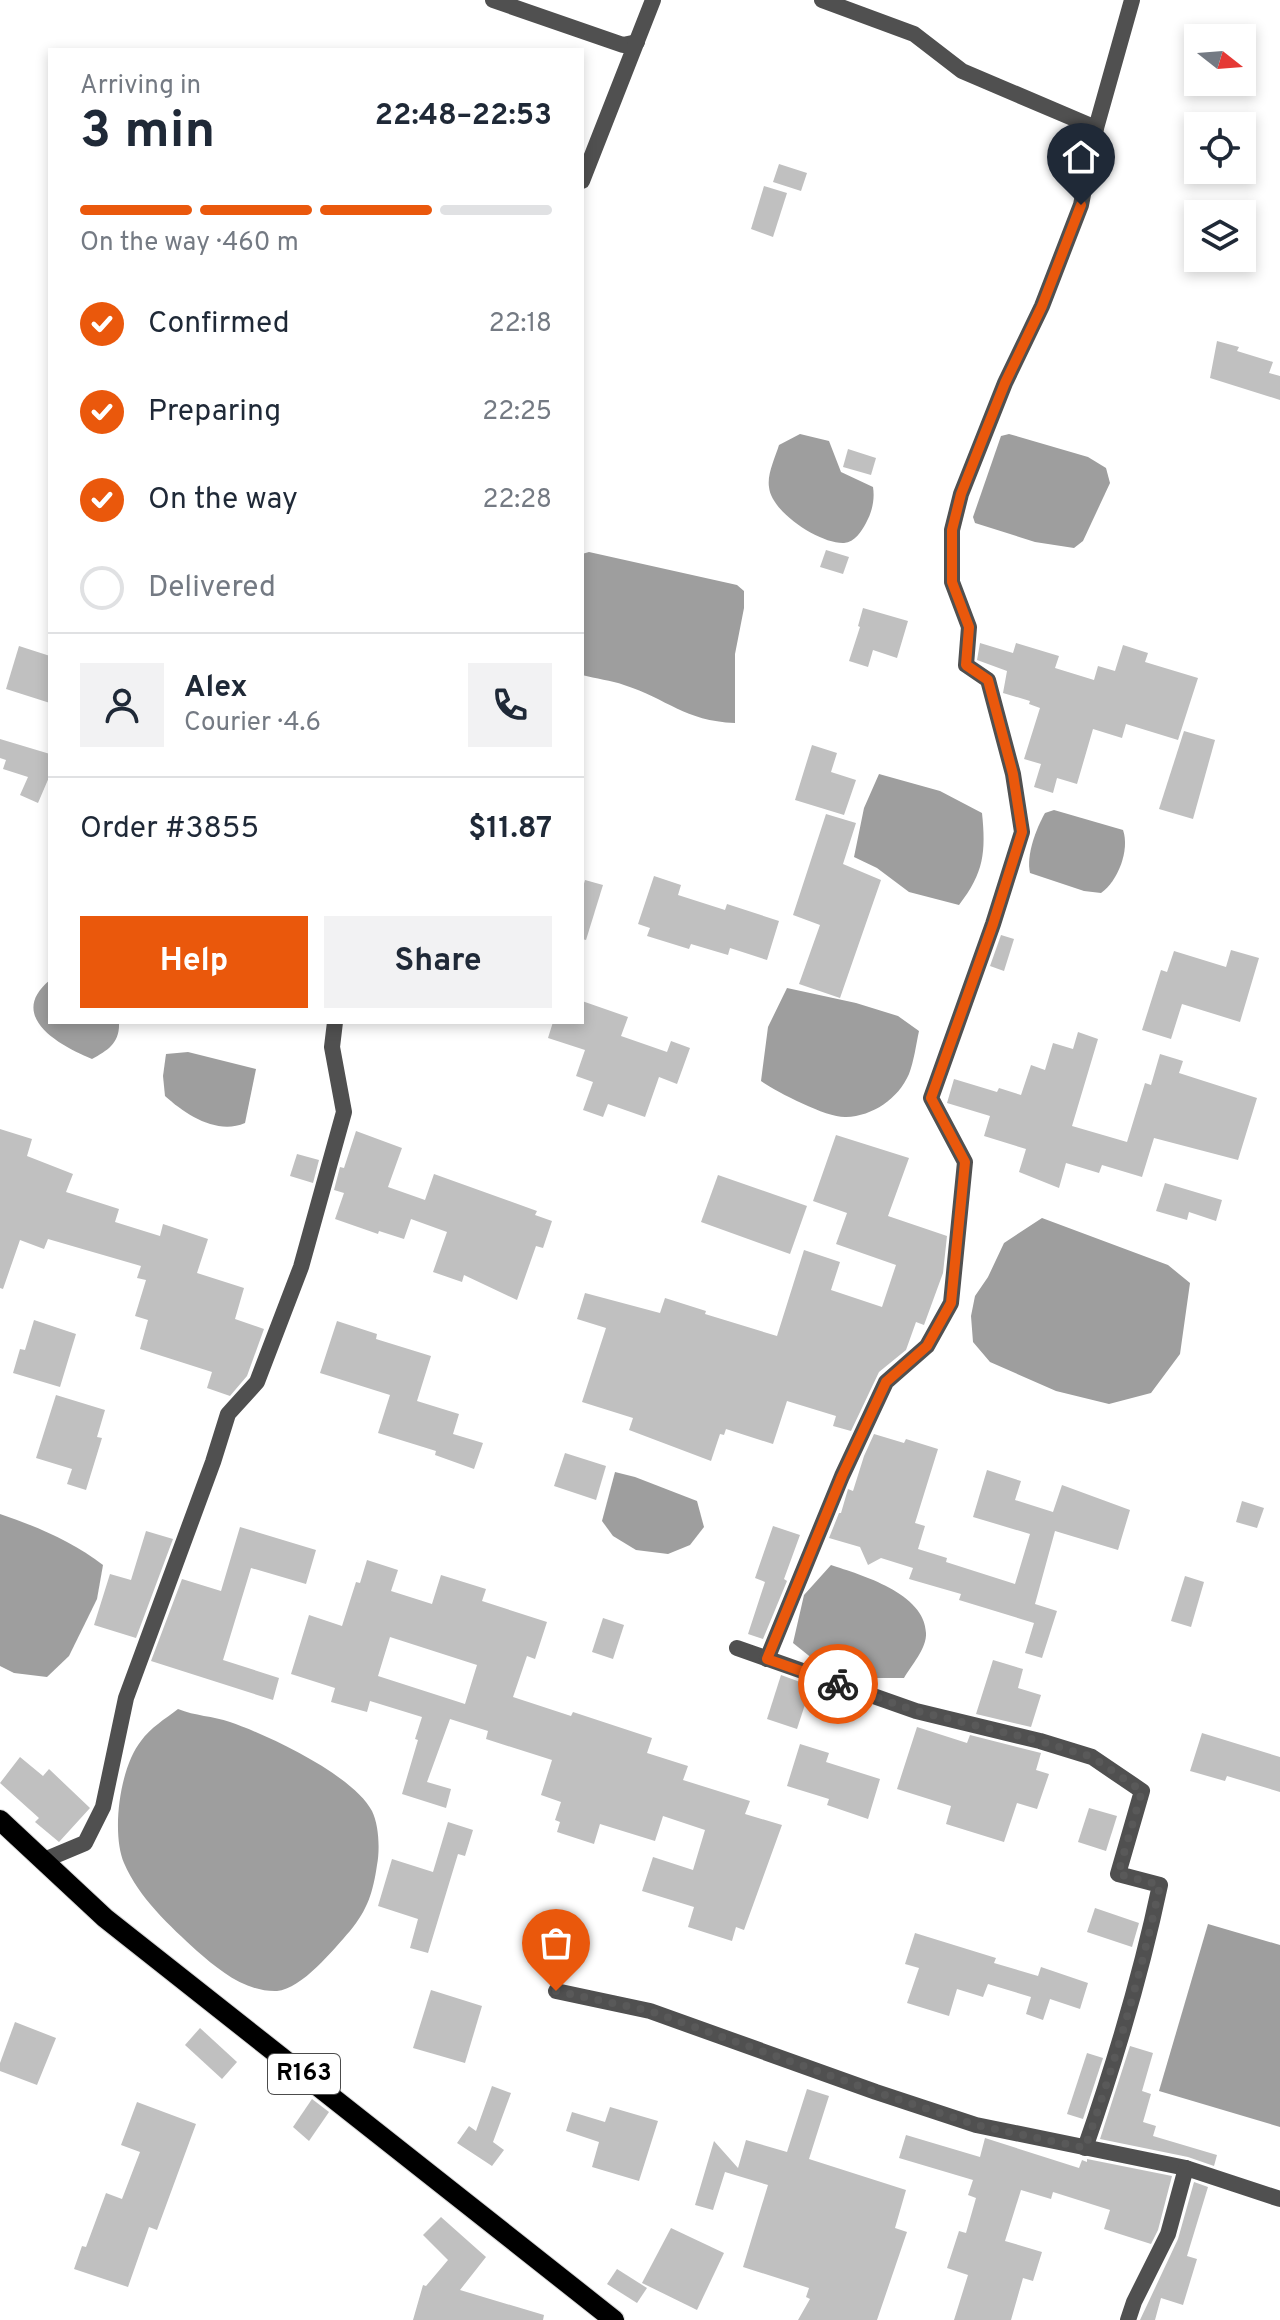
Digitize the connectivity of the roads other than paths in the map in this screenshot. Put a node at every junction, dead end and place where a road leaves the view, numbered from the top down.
1 (493, 0) edge
2 (653, 0) edge
3 (822, 0) edge
4 (1132, 0) edge
5 (637, 42) junction
6 (1096, 128) junction
7 (584, 176) edge
8 (335, 1024) edge
9 (737, 1648) dead end
10 (767, 1659) junction
11 (0, 1820) edge
12 (42, 1861) junction
13 (556, 1991) dead end
14 (1085, 2148) junction
15 (1186, 2168) junction
16 (1280, 2199) edge
17 (614, 2320) edge
18 (1128, 2320) edge

1 - 5 street
2 - 5 street
3 - 6 street
4 - 6 street
5 - 7 street
6 - 10 street
8 - 12 street
9 - 10 street
10 - 14 street
11 - 12 main road, R163
12 - 17 main road, R163
13 - 14 street
14 - 15 street
15 - 16 street
15 - 18 street

